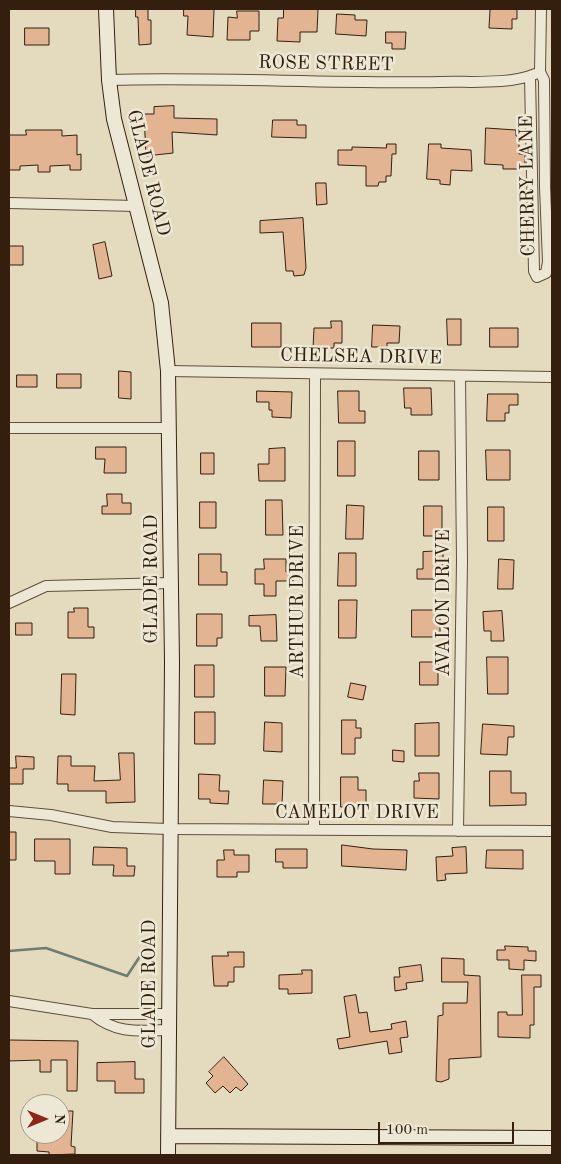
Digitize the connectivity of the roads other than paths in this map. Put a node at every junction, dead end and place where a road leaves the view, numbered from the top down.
1 (106, 9) edge
2 (541, 9) edge
3 (540, 72) junction
4 (530, 76) junction
5 (109, 80) junction
6 (530, 92) junction
7 (544, 92) junction
8 (9, 203) edge
9 (136, 206) junction
10 (168, 371) junction
11 (315, 375) junction
12 (460, 376) junction
13 (552, 377) edge
14 (9, 428) edge
15 (170, 428) junction
16 (172, 583) junction
17 (9, 603) edge
18 (9, 811) edge
19 (169, 829) junction
20 (314, 830) junction
21 (458, 831) junction
22 (549, 831) edge
23 (9, 1001) edge
24 (92, 1014) junction
25 (168, 1014) junction
26 (168, 1030) junction
27 (168, 1136) junction
28 (552, 1138) edge
29 (168, 1155) edge

1 - 5 main road, GLADE ROAD
2 - 3 street, CHERRY LANE
3 - 4 street, ROSE STREET
3 - 7 street, CHERRY LANE
4 - 5 street, ROSE STREET
4 - 6 street, CHERRY LANE
5 - 9 main road, GLADE ROAD
6 - 7 street
6 - 7 street, CHERRY LANE
8 - 9 street
9 - 10 main road, GLADE ROAD
10 - 11 street, CHELSEA DRIVE
10 - 15 main road, GLADE ROAD
11 - 12 street, CHELSEA DRIVE
11 - 20 street, ARTHUR DRIVE
12 - 13 street, CHELSEA DRIVE
12 - 21 street, AVALON DRIVE
14 - 15 street
15 - 16 main road, GLADE ROAD
16 - 17 street
16 - 19 main road, GLADE ROAD
18 - 19 street, CAMELOT DRIVE
19 - 20 street, CAMELOT DRIVE
19 - 25 main road, GLADE ROAD
20 - 21 street, CAMELOT DRIVE
21 - 22 street, CAMELOT DRIVE
23 - 24 street
24 - 25 street
24 - 26 street
25 - 26 main road, GLADE ROAD
26 - 27 main road, GLADE ROAD
27 - 28 main road
27 - 29 main road, GLADE ROAD

